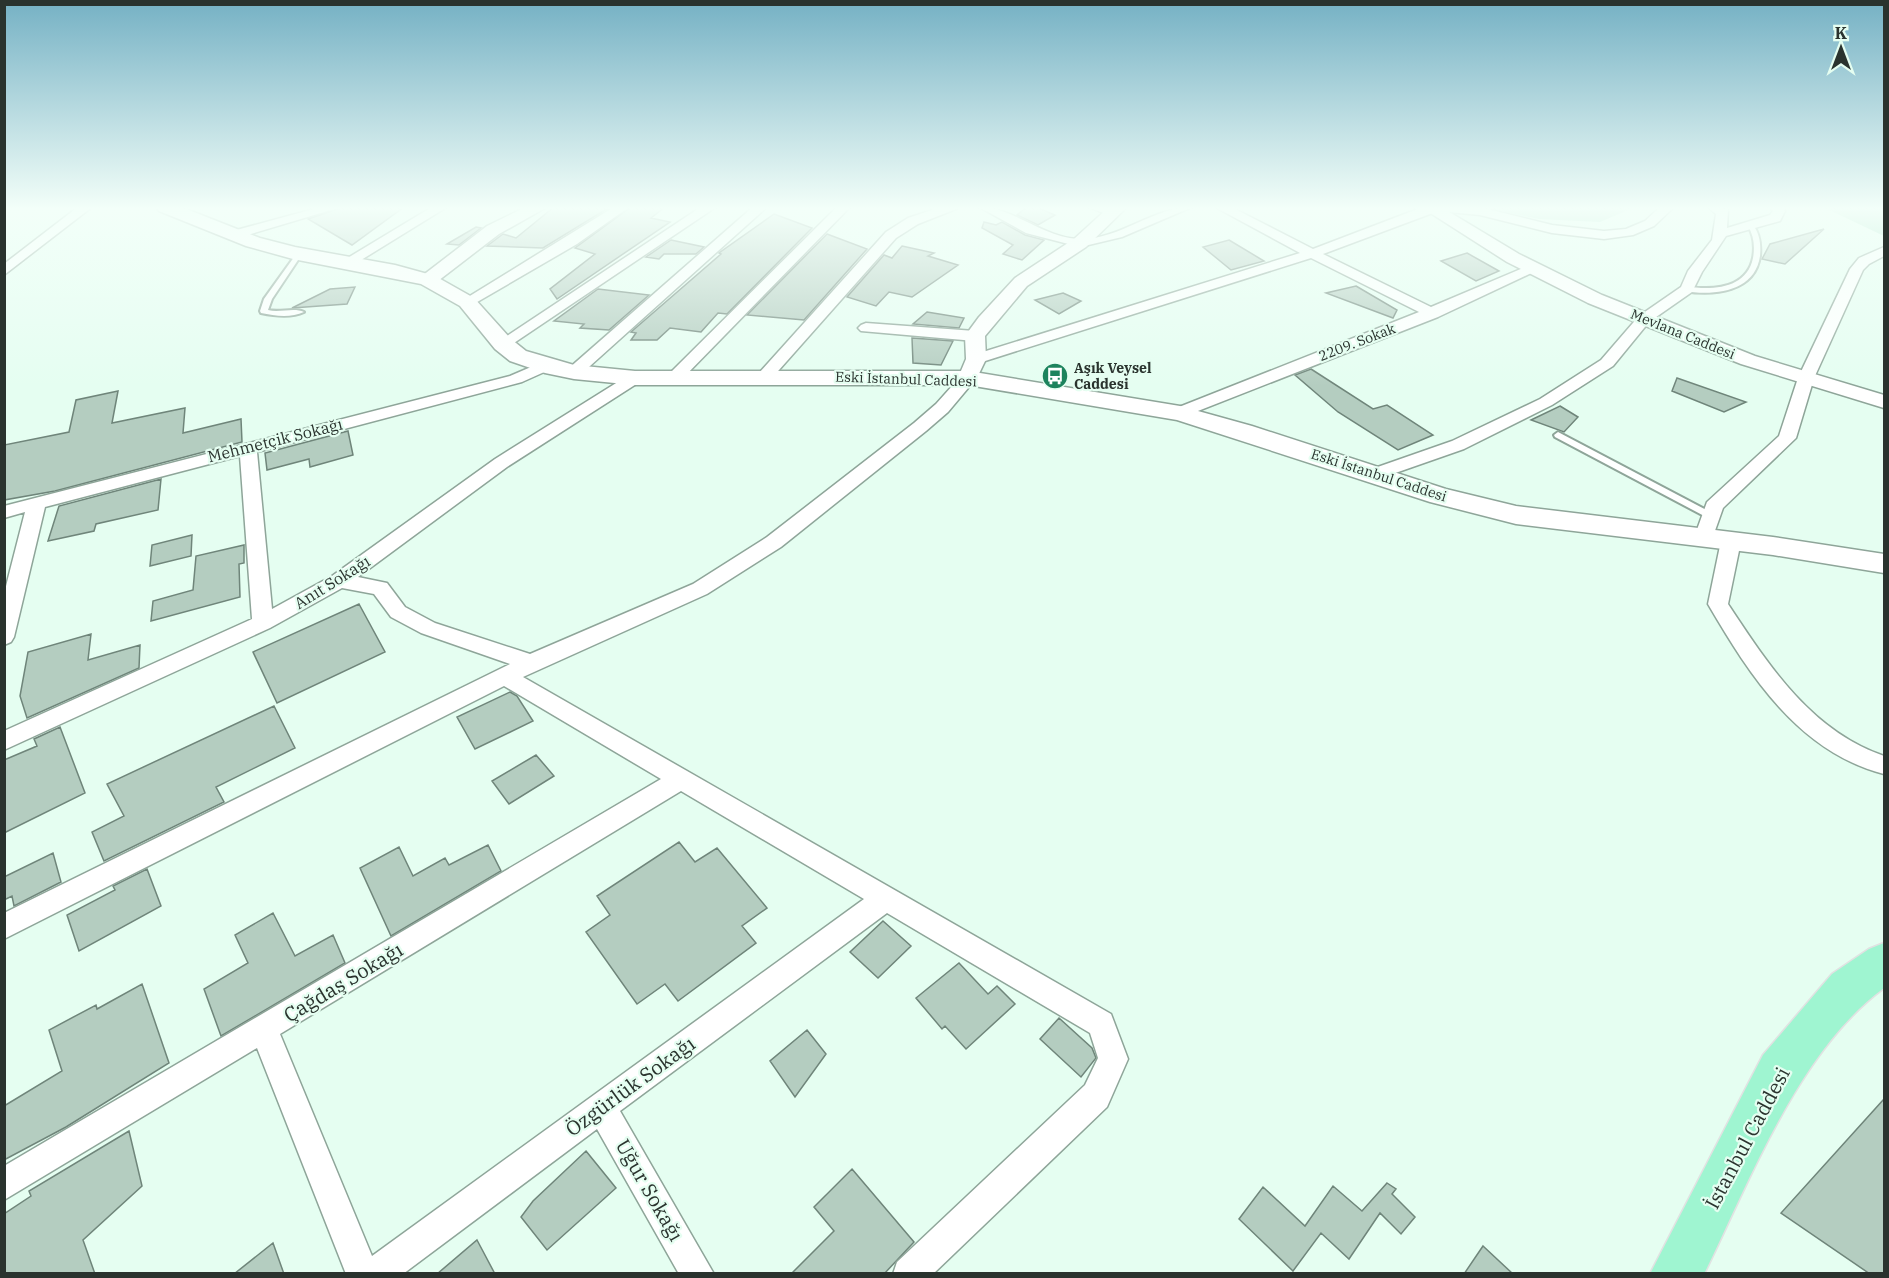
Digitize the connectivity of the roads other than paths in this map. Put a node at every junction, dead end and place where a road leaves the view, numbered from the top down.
1 (290, 267) edge
2 (369, 267) edge
3 (445, 267) edge
4 (528, 267) edge
5 (620, 267) edge
6 (693, 267) edge
7 (785, 267) edge
8 (863, 267) edge
9 (1044, 267) edge
10 (1274, 267) edge
11 (1341, 267) edge
12 (1529, 267) edge
13 (1698, 267) edge
14 (1753, 267) edge
15 (1859, 267) edge
16 (1533, 269) junction
17 (428, 280) junction
18 (1687, 289) junction
19 (467, 302) junction
20 (300, 312) dead end
21 (1433, 314) junction
22 (1644, 319) junction
23 (867, 328) dead end
24 (975, 336) junction
25 (503, 344) junction
26 (545, 366) junction
27 (972, 369) junction
28 (574, 372) junction
29 (676, 376) junction
30 (765, 376) junction
31 (635, 378) junction
32 (1806, 378) junction
33 (1884, 402) edge
34 (1180, 413) junction
35 (1558, 435) dead end
36 (248, 447) junction
37 (1375, 474) junction
38 (37, 503) junction
39 (4, 512) edge
40 (1707, 527) junction
41 (1731, 541) junction
42 (1884, 564) edge
43 (339, 581) junction
44 (263, 623) junction
45 (4, 638) edge
46 (531, 663) junction
47 (504, 676) junction
48 (4, 741) edge
49 (1884, 765) edge
50 (681, 780) junction
51 (885, 899) junction
52 (4, 927) edge
53 (1884, 963) edge
54 (264, 1029) junction
55 (601, 1107) junction
56 (4, 1184) edge
57 (363, 1274) edge
58 (375, 1274) edge
59 (698, 1274) edge
60 (909, 1274) edge
61 (1676, 1274) edge

1 - 20 lane
2 - 17 main road, Eski İstanbul Caddesi
3 - 17 street
4 - 19 street
5 - 25 street
6 - 28 street
7 - 29 street
8 - 30 street
9 - 24 street
10 - 27 street
11 - 21 street
12 - 16 street, Mevlana Caddesi
13 - 18 street
14 - 18 lane
15 - 32 street
16 - 21 street, 2209. Sokak
16 - 22 street, Mevlana Caddesi
17 - 19 main road, Eski İstanbul Caddesi
18 - 22 street
19 - 25 main road, Eski İstanbul Caddesi
21 - 34 street, 2209. Sokak
22 - 32 street, Mevlana Caddesi
22 - 37 street
23 - 24 street
24 - 27 street
25 - 26 main road, Eski İstanbul Caddesi
26 - 28 main road, Eski İstanbul Caddesi
26 - 36 street, Mehmetçik Sokağı
27 - 30 main road, Eski İstanbul Caddesi
27 - 34 main road, Eski İstanbul Caddesi
27 - 46 street
28 - 31 main road, Eski İstanbul Caddesi
29 - 30 main road, Eski İstanbul Caddesi
29 - 31 main road, Eski İstanbul Caddesi
31 - 43 street, Anıt Sokağı
32 - 33 street, Mevlana Caddesi
32 - 40 street
34 - 37 main road, Eski İstanbul Caddesi
35 - 40 lane
36 - 38 street, Mehmetçik Sokağı
36 - 44 street
37 - 40 main road, Eski İstanbul Caddesi
38 - 39 street, Mehmetçik Sokağı
38 - 45 street
40 - 41 main road, Eski İstanbul Caddesi
41 - 42 main road, Eski İstanbul Caddesi
41 - 49 street
43 - 44 street, Anıt Sokağı
43 - 46 street
44 - 48 street, Anıt Sokağı
46 - 47 street
47 - 50 street
47 - 52 street
50 - 51 street
50 - 54 street, Çağdaş Sokağı
51 - 55 street, Özgürlük Sokağı
51 - 60 street
53 - 61 main road, İstanbul Caddesi
54 - 56 street, Çağdaş Sokağı
54 - 57 street
55 - 58 street, Özgürlük Sokağı
55 - 59 street, Uğur Sokağı

